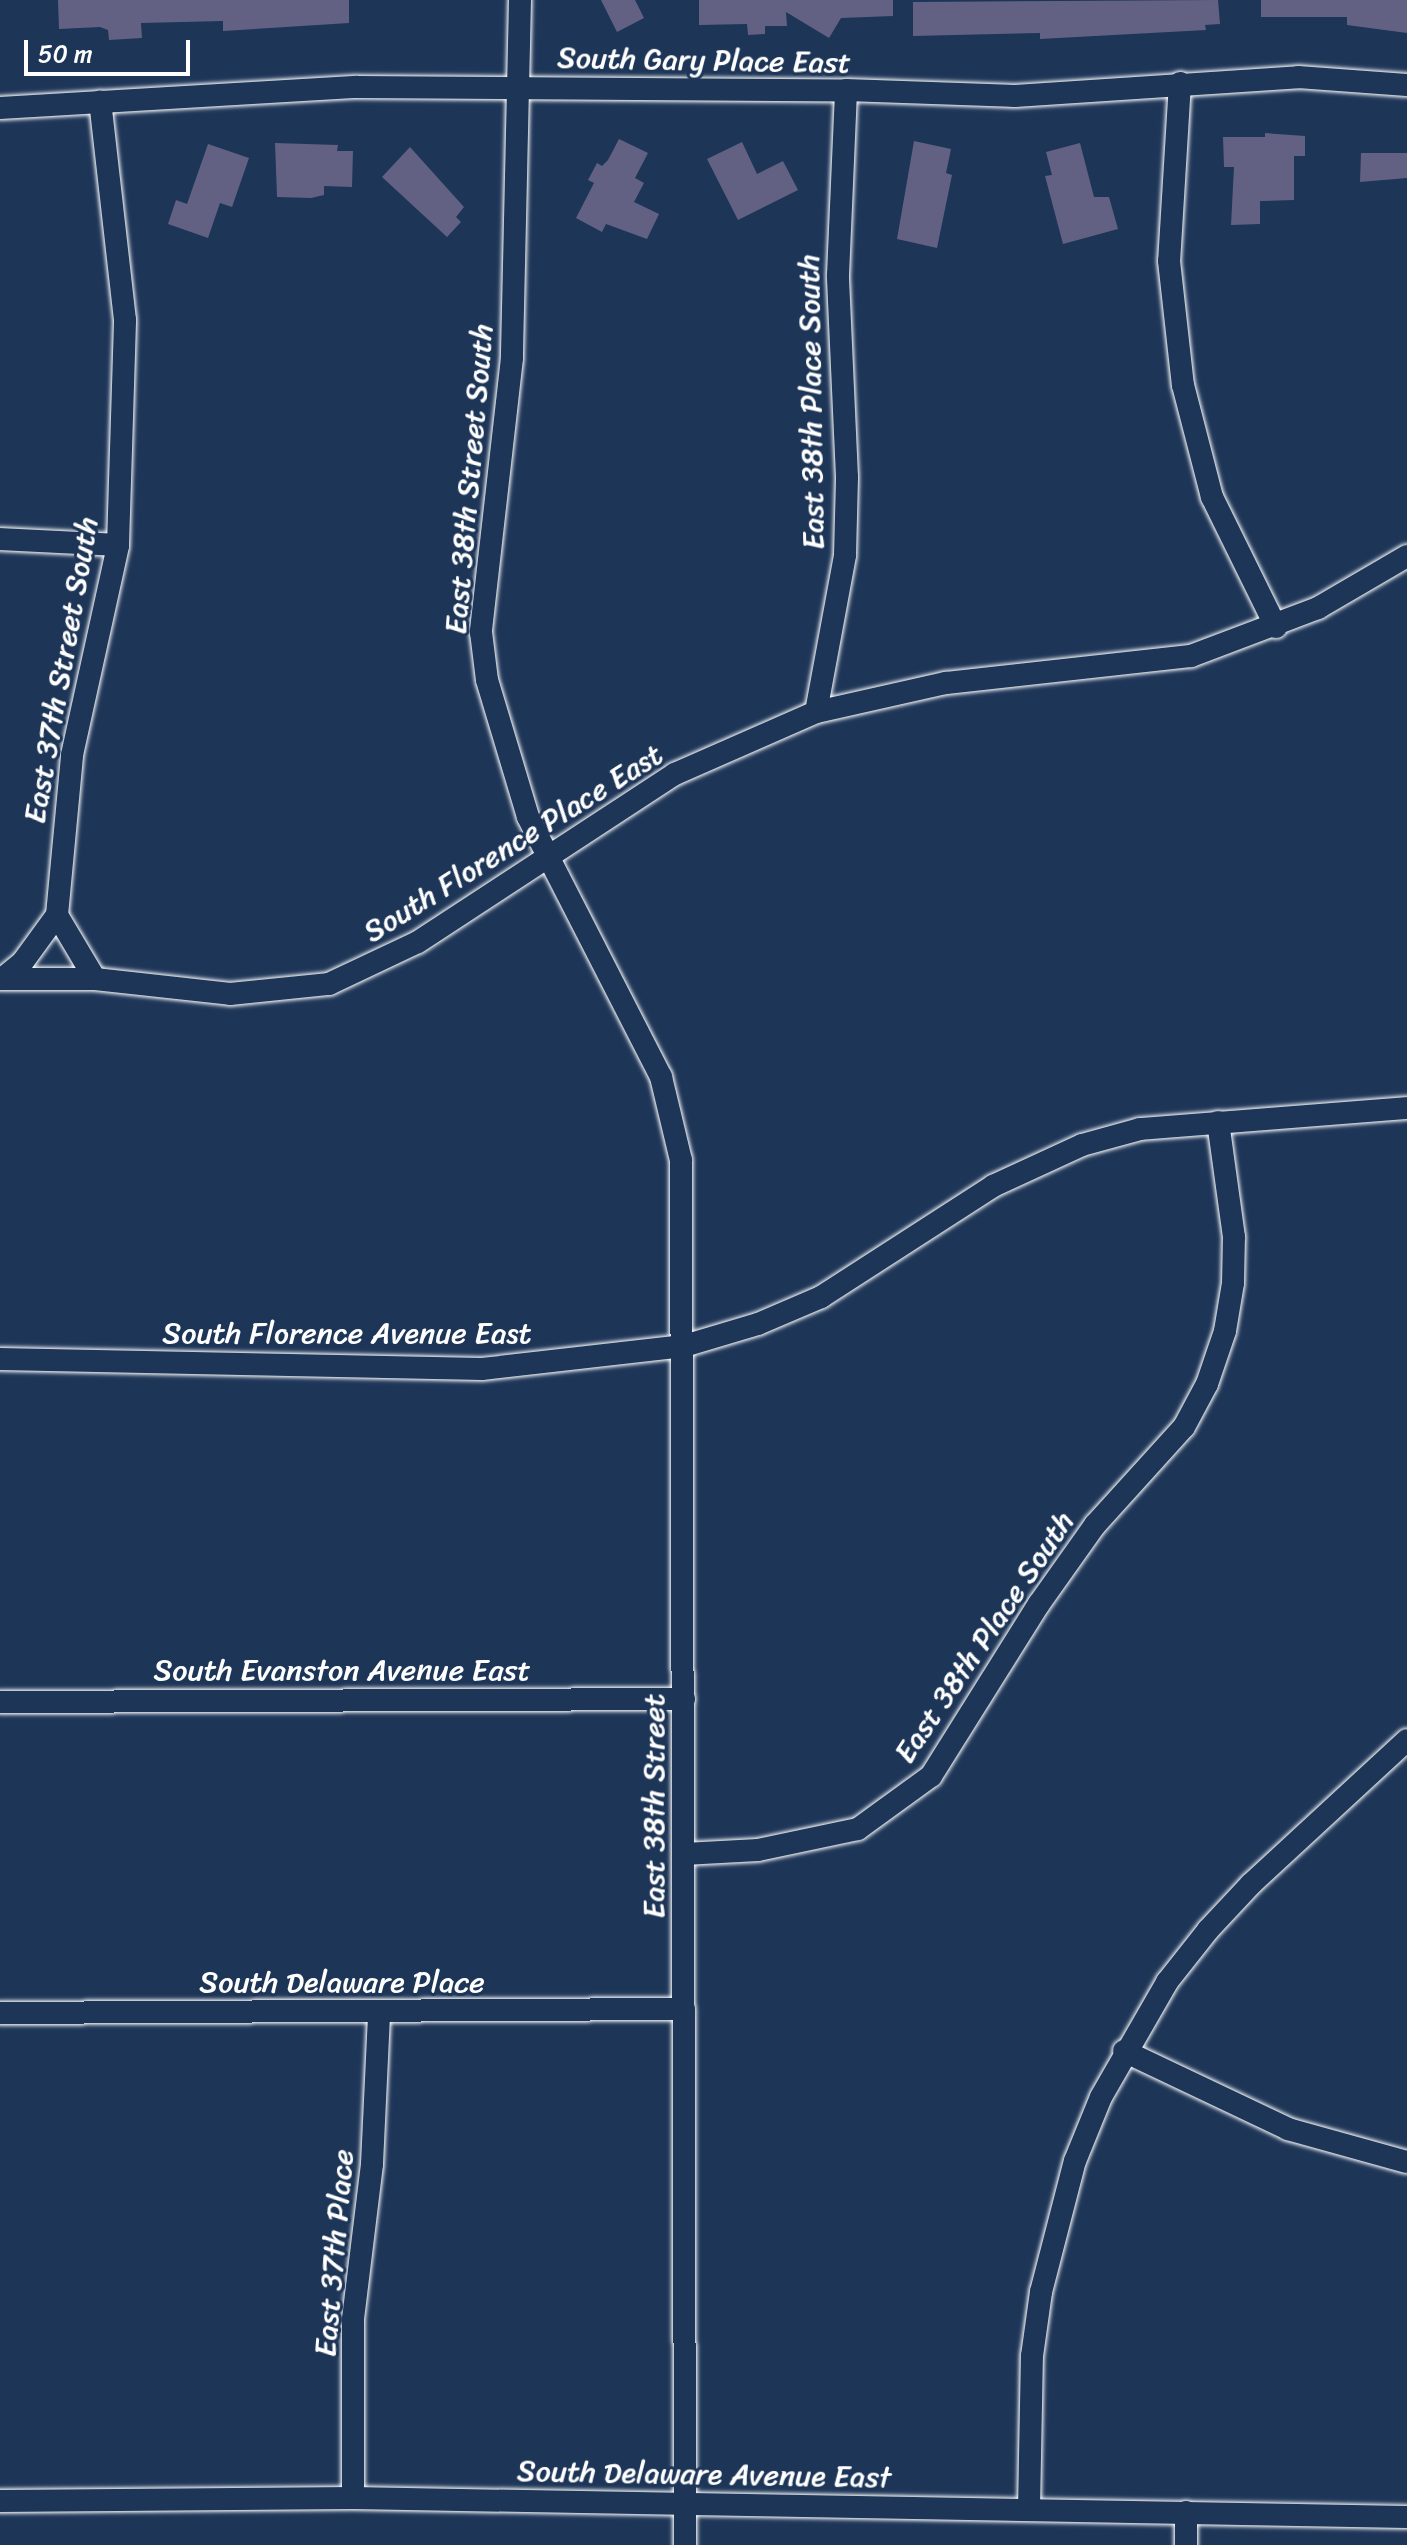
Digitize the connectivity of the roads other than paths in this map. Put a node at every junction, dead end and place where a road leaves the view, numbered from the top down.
1 (520, 0) edge
2 (1180, 83) junction
3 (1407, 85) edge
4 (521, 88) junction
5 (846, 90) junction
6 (100, 101) junction
7 (0, 108) edge
8 (0, 539) edge
9 (118, 545) junction
10 (1407, 556) edge
11 (1276, 627) junction
12 (816, 712) junction
13 (548, 855) junction
14 (57, 915) junction
15 (1, 979) edge
16 (95, 979) junction
17 (657, 1069) joint
18 (1407, 1108) edge
19 (1218, 1122) junction
20 (684, 1346) junction
21 (0, 1359) edge
22 (684, 1699) junction
23 (0, 1702) edge
24 (1407, 1740) edge
25 (684, 1854) junction
26 (684, 2009) junction
27 (0, 2013) edge
28 (379, 2013) junction
29 (1124, 2051) junction
30 (1407, 2162) edge
31 (353, 2498) junction
32 (0, 2501) edge
33 (685, 2504) junction
34 (1029, 2509) junction
35 (1186, 2512) junction
36 (1407, 2517) edge
37 (685, 2545) edge
38 (1186, 2545) edge

1 - 4 street, East 38th Street South
2 - 3 street, South Gary Place East
2 - 5 street, South Gary Place East
2 - 11 street
4 - 5 street, South Gary Place East
4 - 6 street, South Gary Place East
4 - 13 street, East 38th Street South
5 - 12 street, East 38th Place South
6 - 7 street, South Gary Place East
6 - 9 street, East 37th Street South
8 - 9 street
9 - 14 street, East 37th Street South
10 - 11 street, South Florence Place East
11 - 12 street, South Florence Place East
12 - 13 street, South Florence Place East
13 - 16 street, South Florence Place East
13 - 17 street, East 38th Street South
14 - 15 street
14 - 16 street
15 - 16 street, South Florence Place East
17 - 20 street, East 38th Street
18 - 19 street, South Florence Avenue East
19 - 20 street, South Florence Avenue East
19 - 25 street, East 38th Place South
20 - 21 street, South Florence Avenue East
20 - 22 street, East 38th Street
22 - 23 street, South Evanston Avenue East
22 - 25 street, East 38th Street
24 - 29 street
25 - 26 street, East 38th Street
26 - 28 street, South Delaware Place
26 - 33 street, East 38th Street
27 - 28 street, South Delaware Place
28 - 31 street, East 37th Place
29 - 30 street
29 - 34 street
31 - 32 street, South Delaware Avenue East
31 - 33 street, South Delaware Avenue East
33 - 34 street, South Delaware Avenue East
33 - 37 street, East 38th Street
34 - 35 street, South Delaware Avenue East
35 - 36 street, South Delaware Avenue East
35 - 38 street

